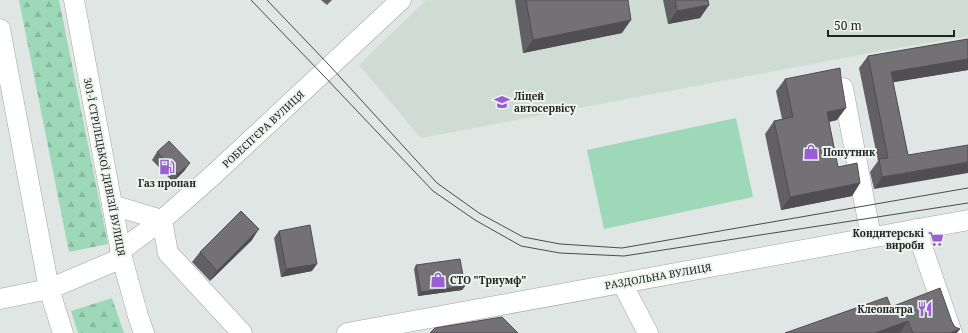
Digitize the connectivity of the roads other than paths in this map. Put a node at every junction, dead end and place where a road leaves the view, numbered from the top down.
1 (74, 0) edge
2 (401, 0) edge
3 (0, 29) edge
4 (843, 88) edge
5 (112, 205) junction
6 (162, 220) junction
7 (968, 220) edge
8 (916, 229) junction
9 (871, 237) junction
10 (121, 255) junction
11 (622, 283) junction
12 (49, 289) junction
13 (0, 299) edge
14 (63, 333) edge
15 (144, 333) edge
16 (242, 333) edge
17 (347, 333) edge
18 (648, 333) edge
19 (952, 333) edge

1 - 5 street, 301-Ї СТРІЛЕЦЬКОЇ ДИВІЗІЇ ВУЛИЦЯ
2 - 6 street, РОБЕСП’ЄРА ВУЛИЦЯ
3 - 12 street
4 - 9 street
5 - 6 street
5 - 10 street, 301-Ї СТРІЛЕЦЬКОЇ ДИВІЗІЇ ВУЛИЦЯ
6 - 10 street, РОБЕСП’ЄРА ВУЛИЦЯ
6 - 16 street
7 - 8 street, РАЗДОЛЬНА ВУЛИЦЯ
8 - 9 street, РАЗДОЛЬНА ВУЛИЦЯ
8 - 19 street
9 - 11 street, РАЗДОЛЬНА ВУЛИЦЯ
10 - 12 street, РОБЕСП’ЄРА ВУЛИЦЯ
10 - 15 street, 301-Ї СТРІЛЕЦЬКОЇ ДИВІЗІЇ ВУЛИЦЯ
11 - 17 street, РАЗДОЛЬНА ВУЛИЦЯ
11 - 18 street
12 - 13 street, РОБЕСП’ЄРА ВУЛИЦЯ
12 - 14 street

